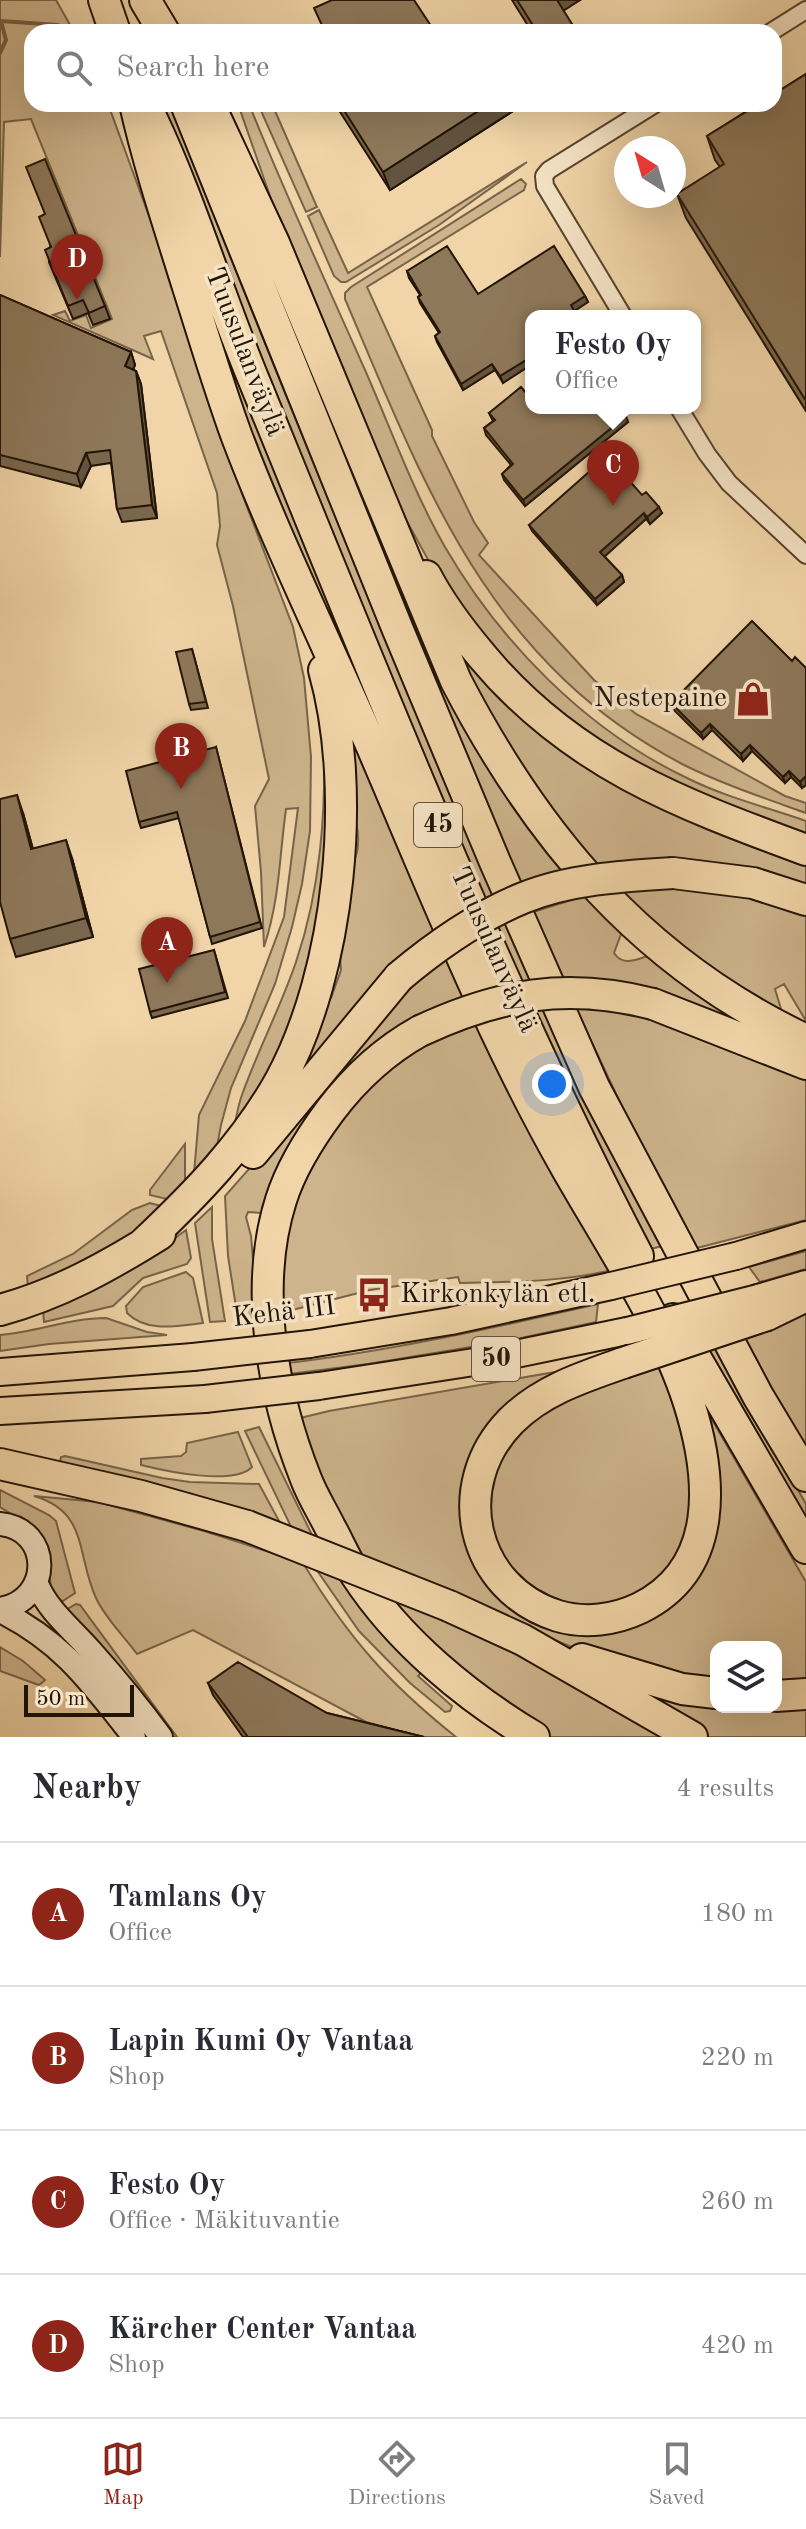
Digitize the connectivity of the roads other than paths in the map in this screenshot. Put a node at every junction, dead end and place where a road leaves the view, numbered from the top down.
1 (104, 0) edge
2 (144, 0) edge
3 (806, 10) edge
4 (112, 24) edge
5 (153, 24) edge
6 (159, 24) edge
7 (782, 25) edge
8 (137, 112) edge
9 (149, 112) edge
10 (189, 112) edge
11 (213, 112) edge
12 (642, 112) edge
13 (619, 310) edge
14 (333, 388) junction
15 (683, 414) edge
16 (806, 555) edge
17 (298, 580) junction
18 (806, 850) edge
19 (806, 900) edge
20 (806, 1040) edge
21 (806, 1064) edge
22 (289, 1090) junction
23 (806, 1235) edge
24 (806, 1284) edge
25 (806, 1296) edge
26 (763, 1306) junction
27 (9, 1308) edge
28 (0, 1372) edge
29 (0, 1411) edge
30 (0, 1464) edge
31 (806, 1476) edge
32 (2, 1522) edge
33 (806, 1548) edge
34 (37, 1584) junction
35 (0, 1610) edge
36 (523, 1640) junction
37 (710, 1692) edge
38 (134, 1737) edge
39 (161, 1737) edge
40 (534, 1737) edge
41 (692, 1737) edge

1 - 4 highway
2 - 5 highway
2 - 6 highway
3 - 7 street
8 - 17 highway
9 - 33 highway, Tuusulanväylä / 45
10 - 31 highway, Tuusulanväylä / 45
11 - 14 highway
12 - 13 street
14 - 18 highway
14 - 20 highway
15 - 16 street
17 - 22 highway
17 - 26 highway, bridge
19 - 22 highway, bridge
21 - 40 highway, bridge
22 - 27 highway
23 - 28 highway, Kehä III / 50, bridge
24 - 26 highway, 50
25 - 26 highway
26 - 29 highway, 50, bridge
30 - 36 highway, bridge
32 - 34 main road
34 - 35 main road
34 - 39 main road
35 - 38 main road
36 - 37 highway
36 - 41 highway

